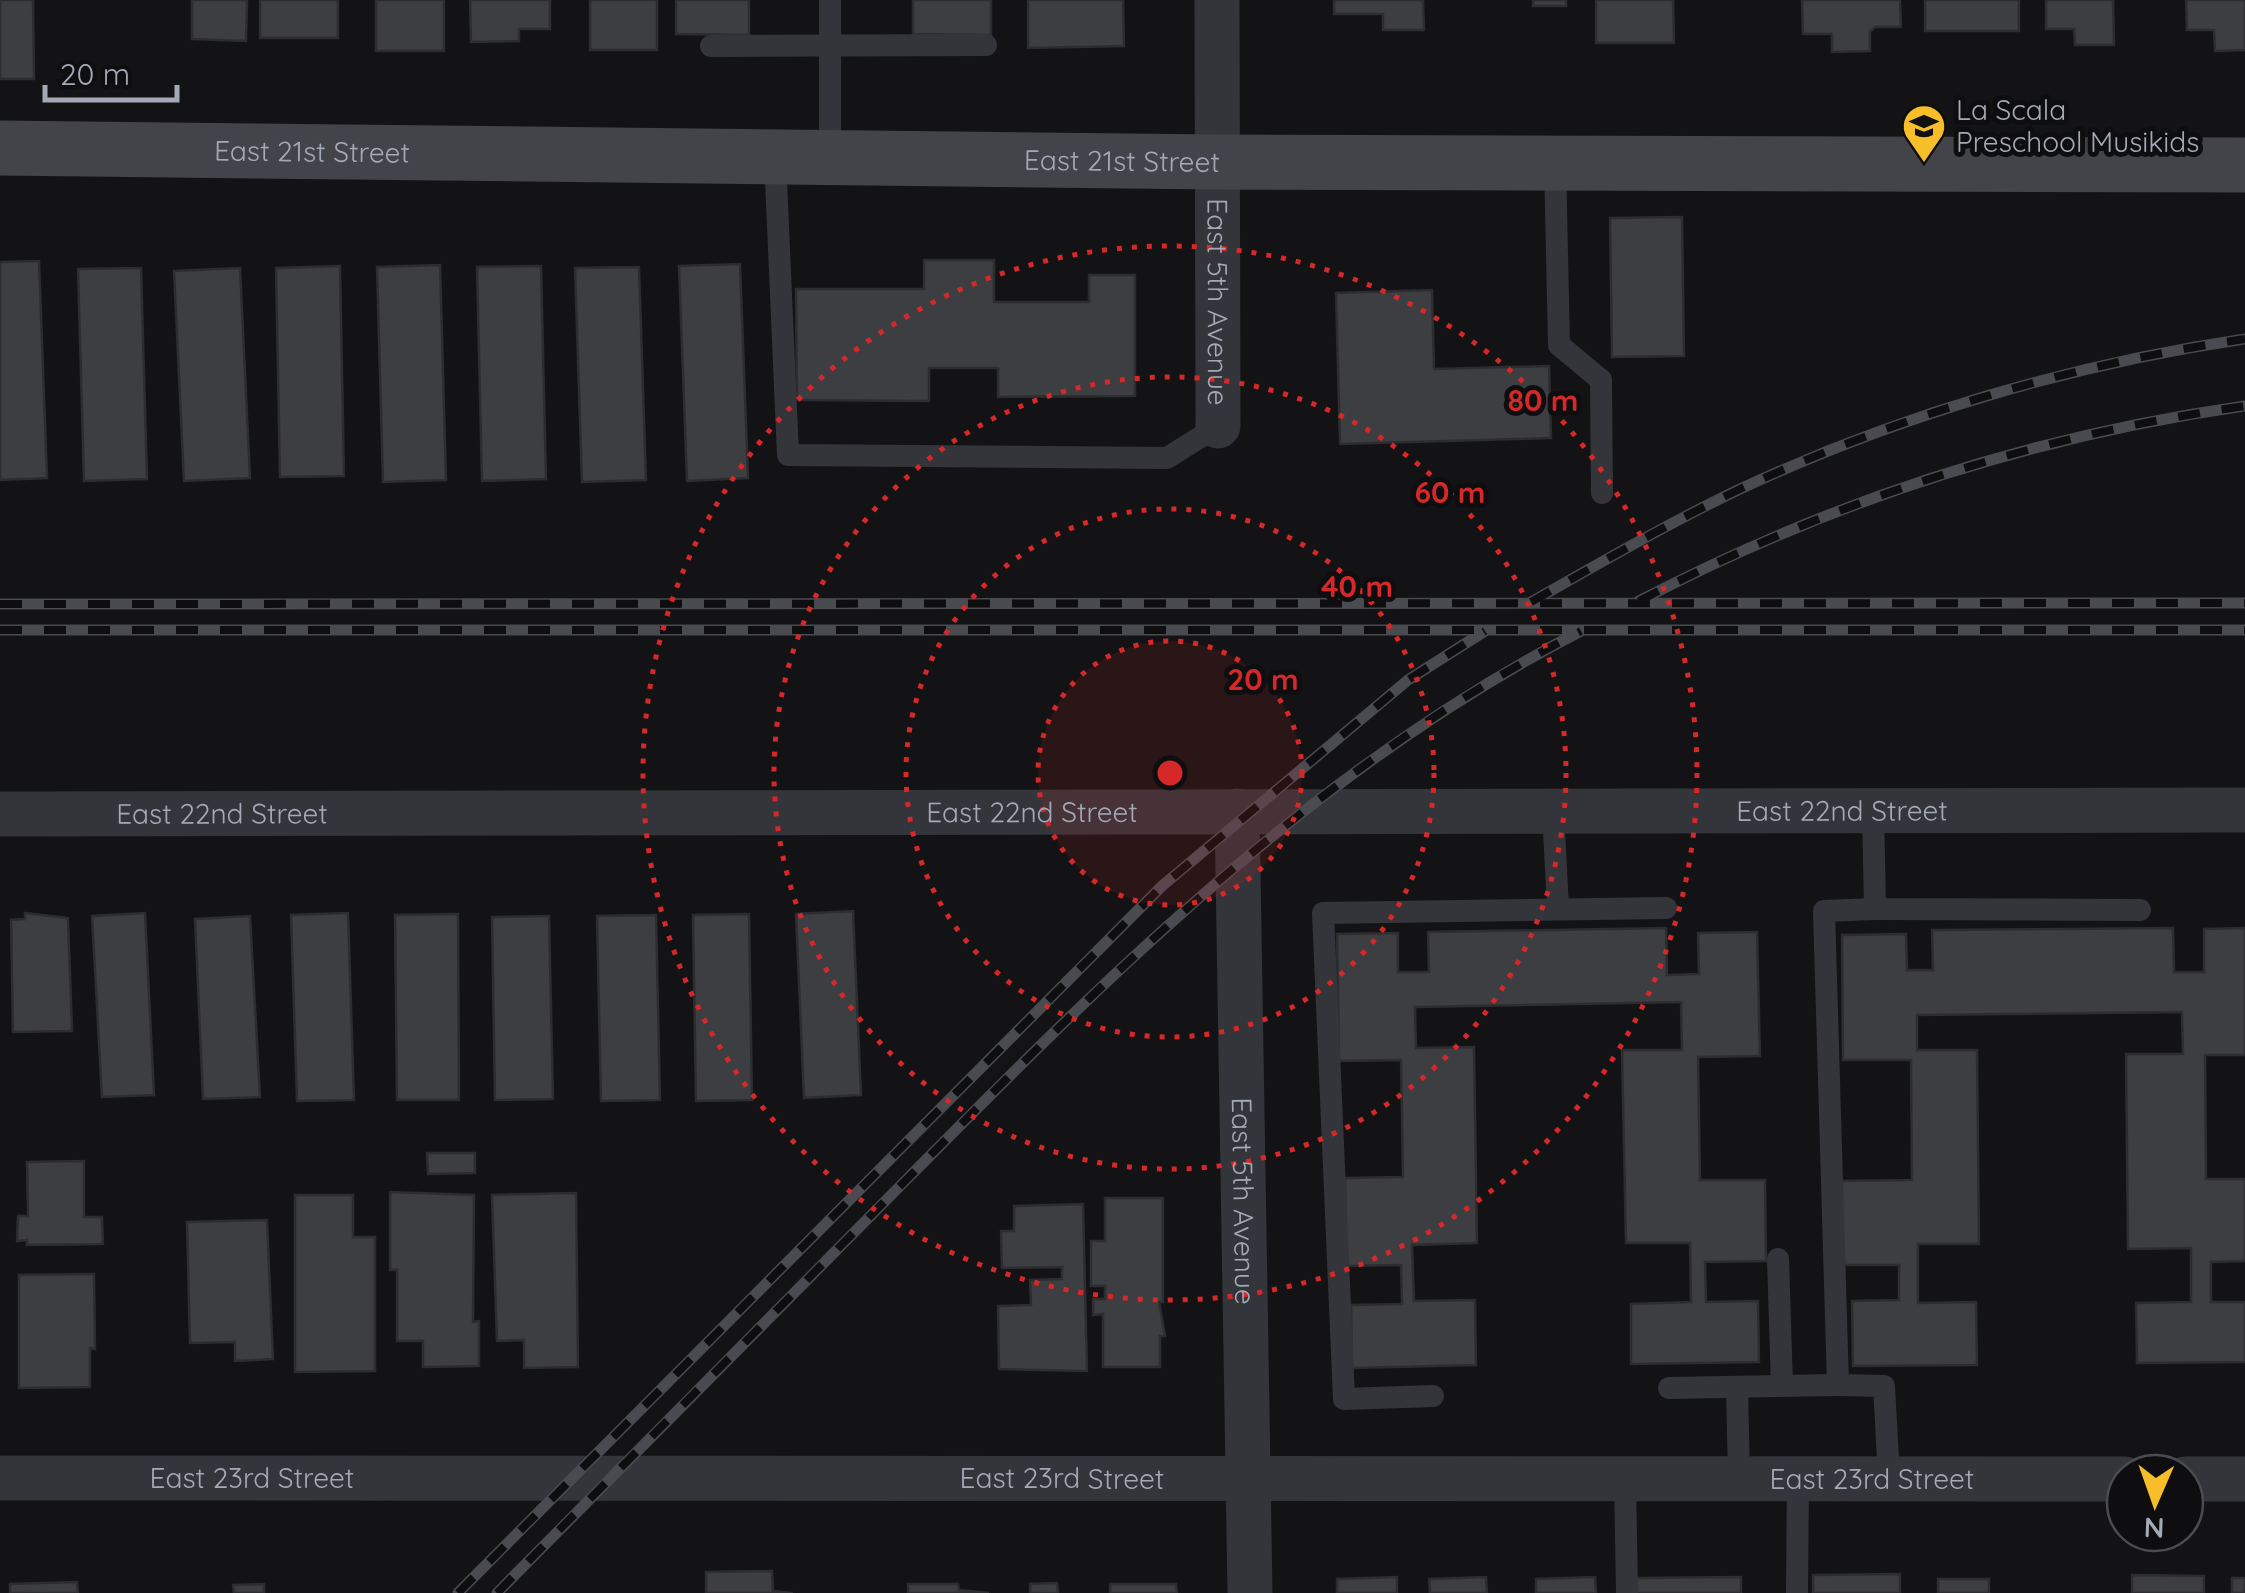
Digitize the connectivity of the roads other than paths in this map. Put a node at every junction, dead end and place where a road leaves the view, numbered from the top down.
1 (830, 0) edge
2 (1218, 0) edge
3 (830, 44) junction
4 (986, 44) dead end
5 (711, 46) dead end
6 (0, 148) edge
7 (775, 156) junction
8 (830, 158) junction
9 (1217, 162) junction
10 (1555, 163) junction
11 (2245, 165) edge
12 (1218, 426) joint
13 (1602, 493) dead end
14 (1553, 810) junction
15 (1873, 810) junction
16 (2245, 810) edge
17 (1237, 811) junction
18 (0, 814) edge
19 (1558, 908) junction
20 (1666, 908) dead end
21 (1874, 909) junction
22 (2140, 910) dead end
23 (1778, 1259) dead end
24 (1838, 1384) junction
25 (1782, 1386) junction
26 (1738, 1387) junction
27 (1669, 1388) dead end
28 (1433, 1396) dead end
29 (1246, 1476) junction
30 (0, 1478) edge
31 (1624, 1478) junction
32 (1739, 1478) junction
33 (1798, 1478) junction
34 (1889, 1478) junction
35 (2105, 1479) edge
36 (2205, 1479) edge
37 (2245, 1479) edge
38 (1250, 1593) edge
39 (1627, 1593) edge
40 (1797, 1593) edge

1 - 3 lane
2 - 9 street, East 5th Avenue
3 - 4 lane
3 - 5 lane
3 - 8 lane
6 - 7 main road, East 21st Street
7 - 8 main road, East 21st Street
7 - 12 lane
8 - 9 main road, East 21st Street
9 - 10 main road, East 21st Street
9 - 12 street, East 5th Avenue
10 - 11 main road, East 21st Street
10 - 13 lane
14 - 15 street, East 22nd Street
14 - 17 street, East 22nd Street
14 - 19 lane
15 - 16 street, East 22nd Street
15 - 21 lane
17 - 18 street, East 22nd Street
17 - 29 street, East 5th Avenue
19 - 20 lane
19 - 28 lane
21 - 22 lane
21 - 24 lane
23 - 25 lane
24 - 25 lane
24 - 34 lane
25 - 26 lane
26 - 27 lane
26 - 32 lane
29 - 30 street, East 23rd Street
29 - 31 street, East 23rd Street
29 - 38 street, East 5th Avenue
31 - 32 street, East 23rd Street
31 - 39 lane
32 - 33 street, East 23rd Street
33 - 34 street, East 23rd Street
33 - 40 lane
34 - 35 street, East 23rd Street
36 - 37 street

